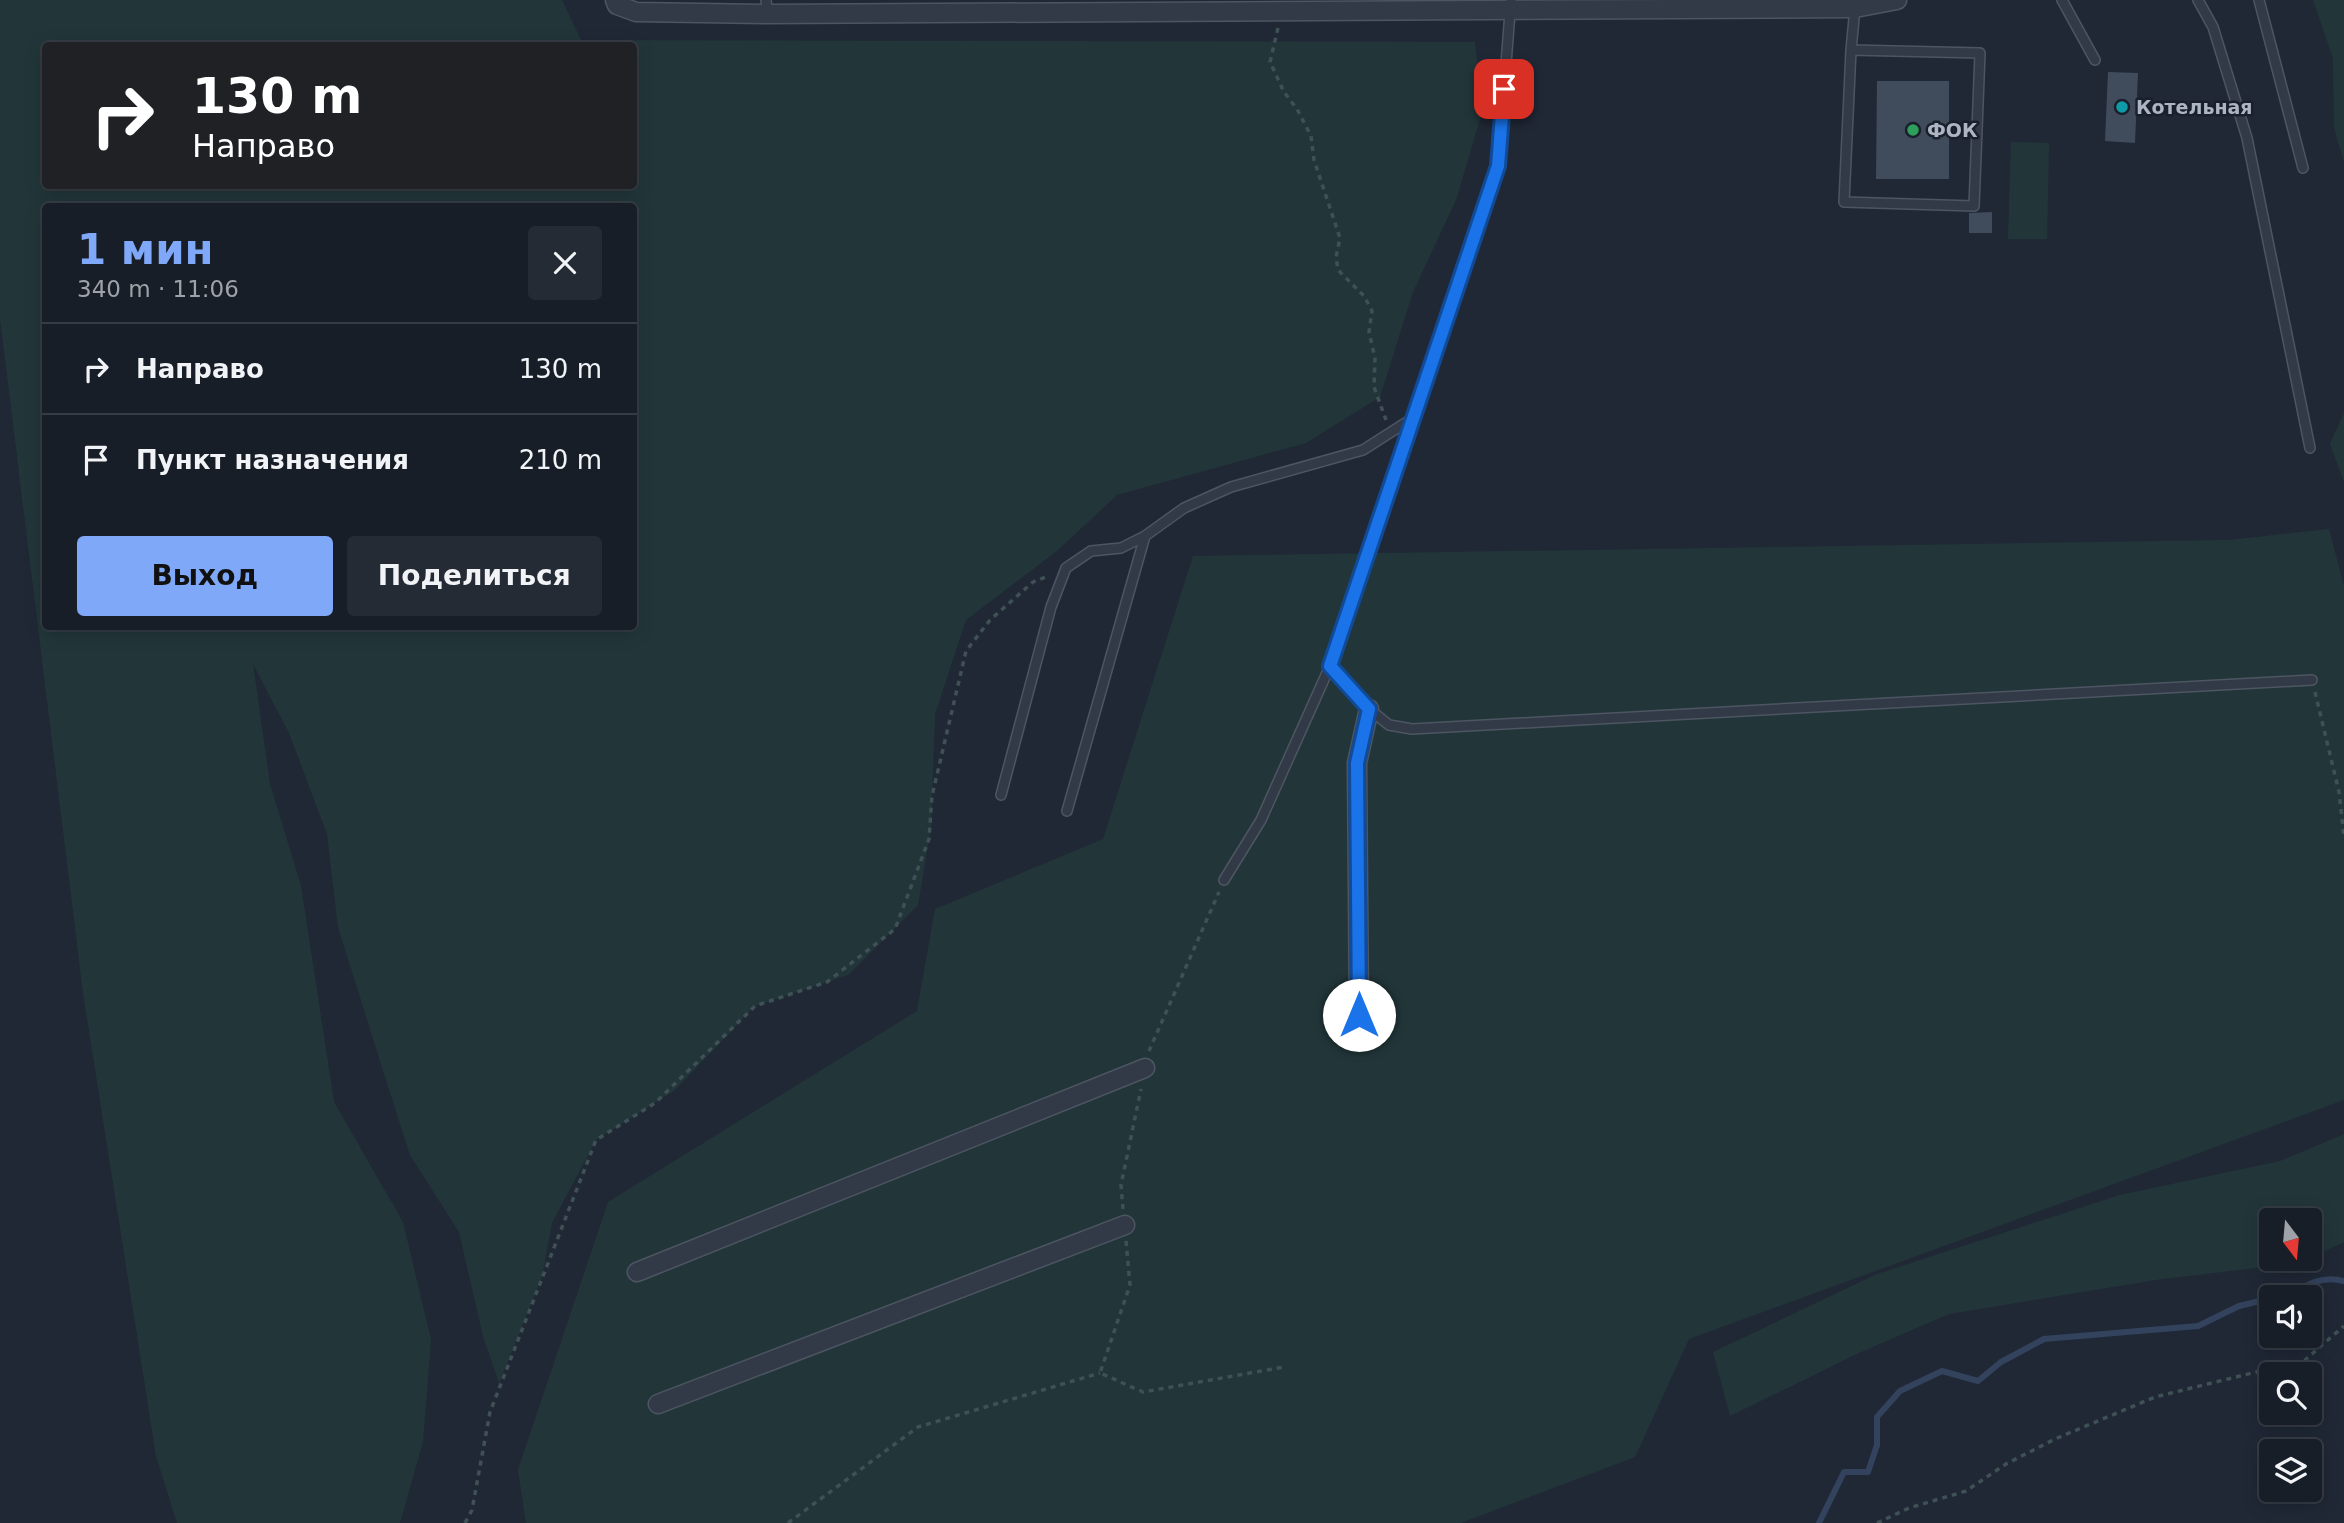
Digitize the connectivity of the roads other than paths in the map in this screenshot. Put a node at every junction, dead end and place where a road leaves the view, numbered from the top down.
1 (615, 0) edge
2 (1897, 0) edge
3 (2062, 0) edge
4 (2198, 0) edge
5 (2259, 0) edge
6 (1219, 6) edge
7 (1511, 6) edge
8 (767, 7) edge
9 (1855, 8) junction
10 (1852, 50) junction
11 (2095, 60) dead end
12 (2303, 167) dead end
13 (1413, 418) junction
14 (2310, 448) dead end
15 (1145, 536) junction
16 (1330, 666) junction
17 (2312, 680) road end
18 (1369, 709) junction
19 (1001, 795) dead end
20 (1068, 811) dead end
21 (1224, 880) road end
22 (1359, 1015) dead end
23 (1145, 1069) road end
24 (1125, 1225) road end
25 (637, 1272) dead end
26 (658, 1404) dead end

1 - 8 street
2 - 9 street
3 - 11 lane
4 - 14 lane
5 - 12 lane
6 - 7 street
6 - 8 street
7 - 9 street
7 - 13 lane
9 - 10 lane
10 - 10 lane
13 - 15 lane
13 - 16 lane
15 - 19 lane
15 - 20 lane
16 - 18 lane
16 - 21 lane
17 - 18 lane
18 - 22 street
23 - 25 street
24 - 26 street

